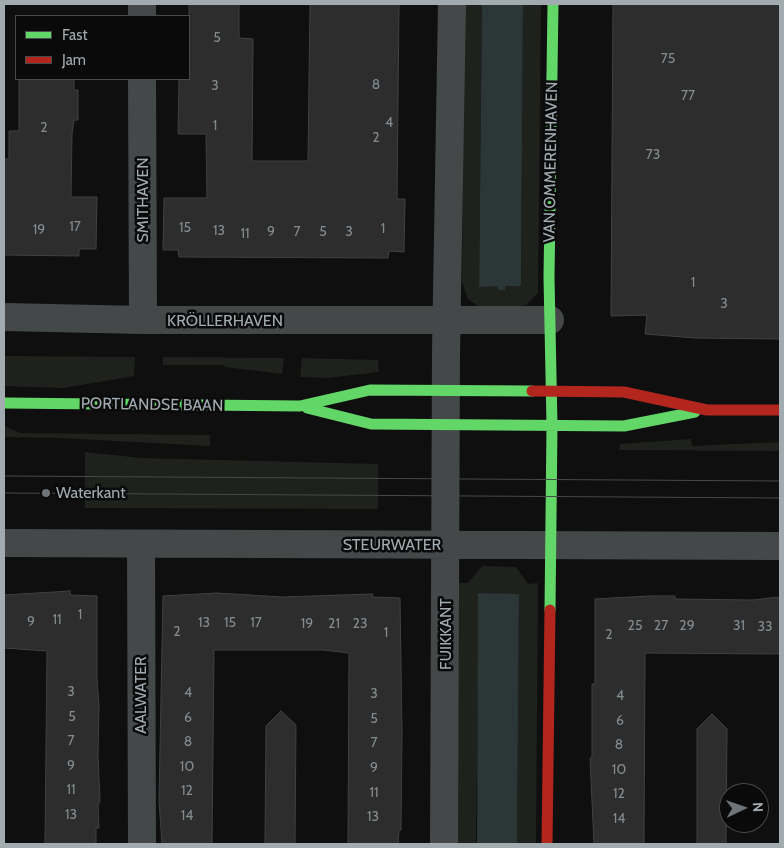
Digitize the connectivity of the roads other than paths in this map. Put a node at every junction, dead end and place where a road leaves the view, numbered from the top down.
1 (452, 4) edge
2 (553, 4) edge
3 (142, 80) edge
4 (4, 317) edge
5 (143, 320) junction
6 (447, 320) junction
7 (550, 320) junction
8 (446, 391) junction
9 (551, 391) junction
10 (4, 403) edge
11 (300, 406) junction
12 (707, 410) junction
13 (780, 410) edge
14 (446, 424) junction
15 (552, 425) junction
16 (4, 543) edge
17 (551, 544) junction
18 (141, 545) junction
19 (447, 545) junction
20 (780, 546) edge
21 (142, 844) edge
22 (444, 844) edge
23 (548, 844) edge

1 - 6 street
2 - 7 street, VAN OMMERENHAVEN
3 - 5 street, SMITHAVEN
4 - 5 street, KRÖLLERHAVEN
5 - 6 street, KRÖLLERHAVEN
6 - 7 street
6 - 8 street
7 - 9 street, VAN OMMERENHAVEN
8 - 9 street, PORTLANDSE BAAN
8 - 11 street, PORTLANDSE BAAN
8 - 14 street
9 - 12 street, PORTLANDSE BAAN
9 - 15 street
10 - 11 street, PORTLANDSE BAAN
11 - 14 street, PORTLANDSE BAAN
12 - 13 street, PORTLANDSE BAAN
12 - 15 street, PORTLANDSE BAAN
14 - 15 street, PORTLANDSE BAAN
14 - 19 street, FUIKKANT
15 - 17 street
16 - 18 street, STEURWATER
17 - 19 street, STEURWATER
17 - 20 street, STEURWATER
17 - 23 street
18 - 19 street, STEURWATER
18 - 21 street, AALWATER
19 - 22 street, FUIKKANT

